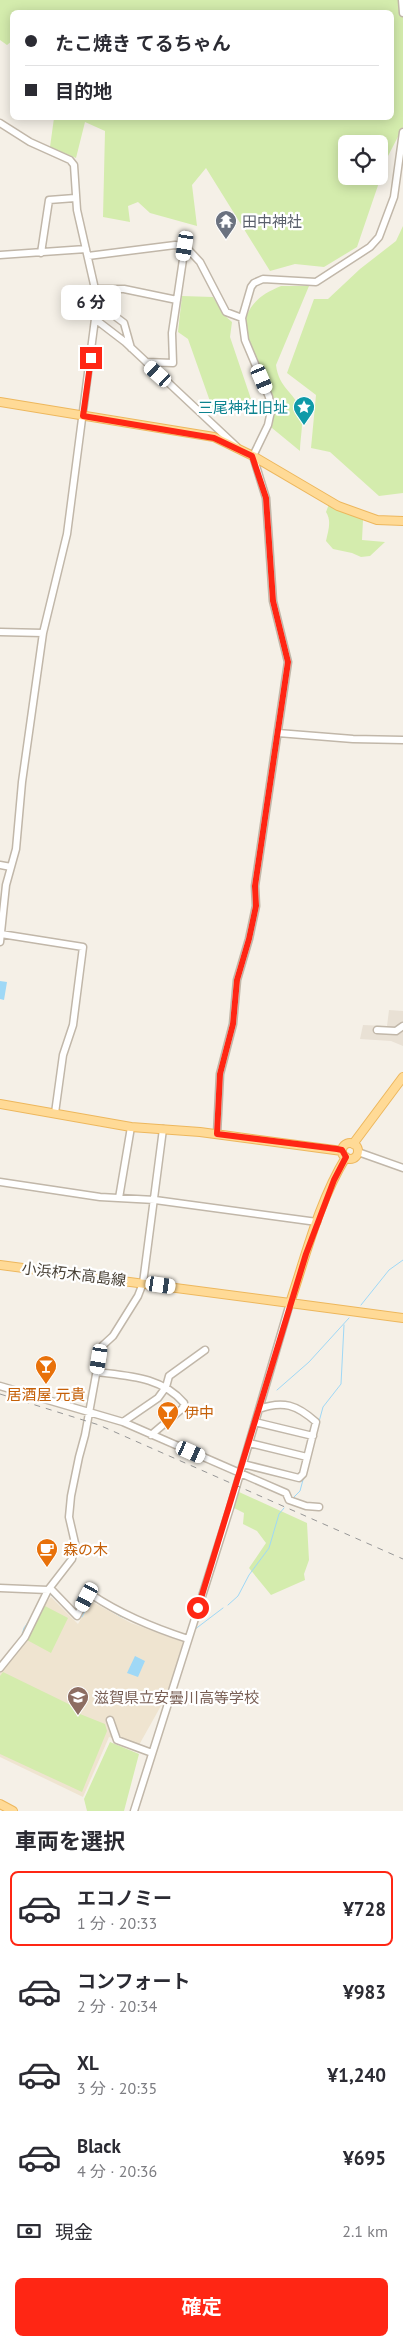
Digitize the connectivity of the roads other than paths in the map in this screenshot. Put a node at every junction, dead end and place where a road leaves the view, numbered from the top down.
1 (402, 0) edge
2 (403, 13) edge
3 (0, 123) edge
4 (403, 132) edge
5 (76, 198) junction
6 (185, 246) junction
7 (41, 253) junction
8 (87, 253) junction
9 (0, 255) edge
10 (95, 289) junction
11 (176, 300) junction
12 (96, 302) junction
13 (242, 318) junction
14 (95, 319) junction
15 (132, 350) junction
16 (146, 362) junction
17 (0, 402) edge
18 (83, 416) junction
19 (240, 451) junction
20 (252, 456) junction
21 (403, 521) edge
22 (0, 632) edge
23 (43, 633) junction
24 (278, 733) junction
25 (403, 740) edge
26 (0, 865) edge
27 (11, 867) junction
28 (1, 934) edge
29 (0, 942) edge
30 (403, 1026) edge
31 (377, 1030) dead end
32 (403, 1077) edge
33 (0, 1104) edge
34 (55, 1113) junction
35 (131, 1127) junction
36 (163, 1129) junction
37 (217, 1134) junction
38 (353, 1144) junction
39 (358, 1152) junction
40 (344, 1154) junction
41 (403, 1168) edge
42 (0, 1182) edge
43 (119, 1198) junction
44 (155, 1200) junction
45 (317, 1222) junction
46 (0, 1264) edge
47 (143, 1283) junction
48 (290, 1303) junction
49 (402, 1317) edge
50 (205, 1350) dead end
51 (97, 1372) junction
52 (0, 1386) edge
53 (166, 1388) junction
54 (259, 1409) junction
55 (89, 1412) junction
56 (123, 1422) junction
57 (255, 1422) junction
58 (151, 1435) junction
59 (312, 1436) junction
60 (249, 1443) junction
61 (307, 1457) junction
62 (243, 1464) junction
63 (240, 1474) junction
64 (319, 1507) dead end
65 (0, 1588) edge
66 (49, 1589) junction
67 (188, 1639) junction
68 (0, 1668) edge
69 (110, 1720) dead end
70 (152, 1753) junction
71 (0, 1804) edge
72 (13, 1811) edge
73 (134, 1811) edge

1 - 2 street
3 - 5 street
4 - 13 street
5 - 7 street
5 - 8 street
6 - 8 street
6 - 11 street
6 - 13 street
7 - 8 street
7 - 9 street
8 - 10 street
10 - 11 street
10 - 12 street
11 - 16 street
12 - 14 street
12 - 15 street
13 - 20 street
14 - 15 street
14 - 18 street
15 - 16 street
16 - 19 street
17 - 18 main road
18 - 19 main road
18 - 23 street
19 - 20 main road
20 - 21 main road
20 - 24 street
22 - 23 street
23 - 27 street
24 - 25 street
24 - 37 street
26 - 27 street
27 - 28 street
28 - 29 street
28 - 34 street
30 - 31 street
32 - 38 main road
33 - 34 main road
34 - 35 main road
35 - 36 main road
35 - 43 street
36 - 37 main road
36 - 44 street
37 - 40 main road
38 - 39 main road
38 - 40 main road
39 - 40 main road
39 - 41 street
40 - 45 main road
42 - 43 street
43 - 44 street
44 - 45 street
44 - 47 street
45 - 48 main road
46 - 47 main road, 小浜朽木高島線
47 - 48 main road, 小浜朽木高島線
47 - 51 street
48 - 49 main road, 小浜朽木高島線
48 - 54 street
50 - 53 street
51 - 53 street
51 - 55 street
52 - 55 street
53 - 56 street
53 - 58 street
54 - 57 street
54 - 59 street
55 - 56 street
55 - 66 street
56 - 58 street
57 - 59 street
57 - 60 street
58 - 63 street
59 - 61 street
60 - 61 street
60 - 62 street
61 - 62 street
62 - 63 street
63 - 64 street
63 - 67 street
65 - 66 street
66 - 67 street
66 - 68 street
67 - 70 street
69 - 70 street
70 - 73 street
71 - 72 main road

